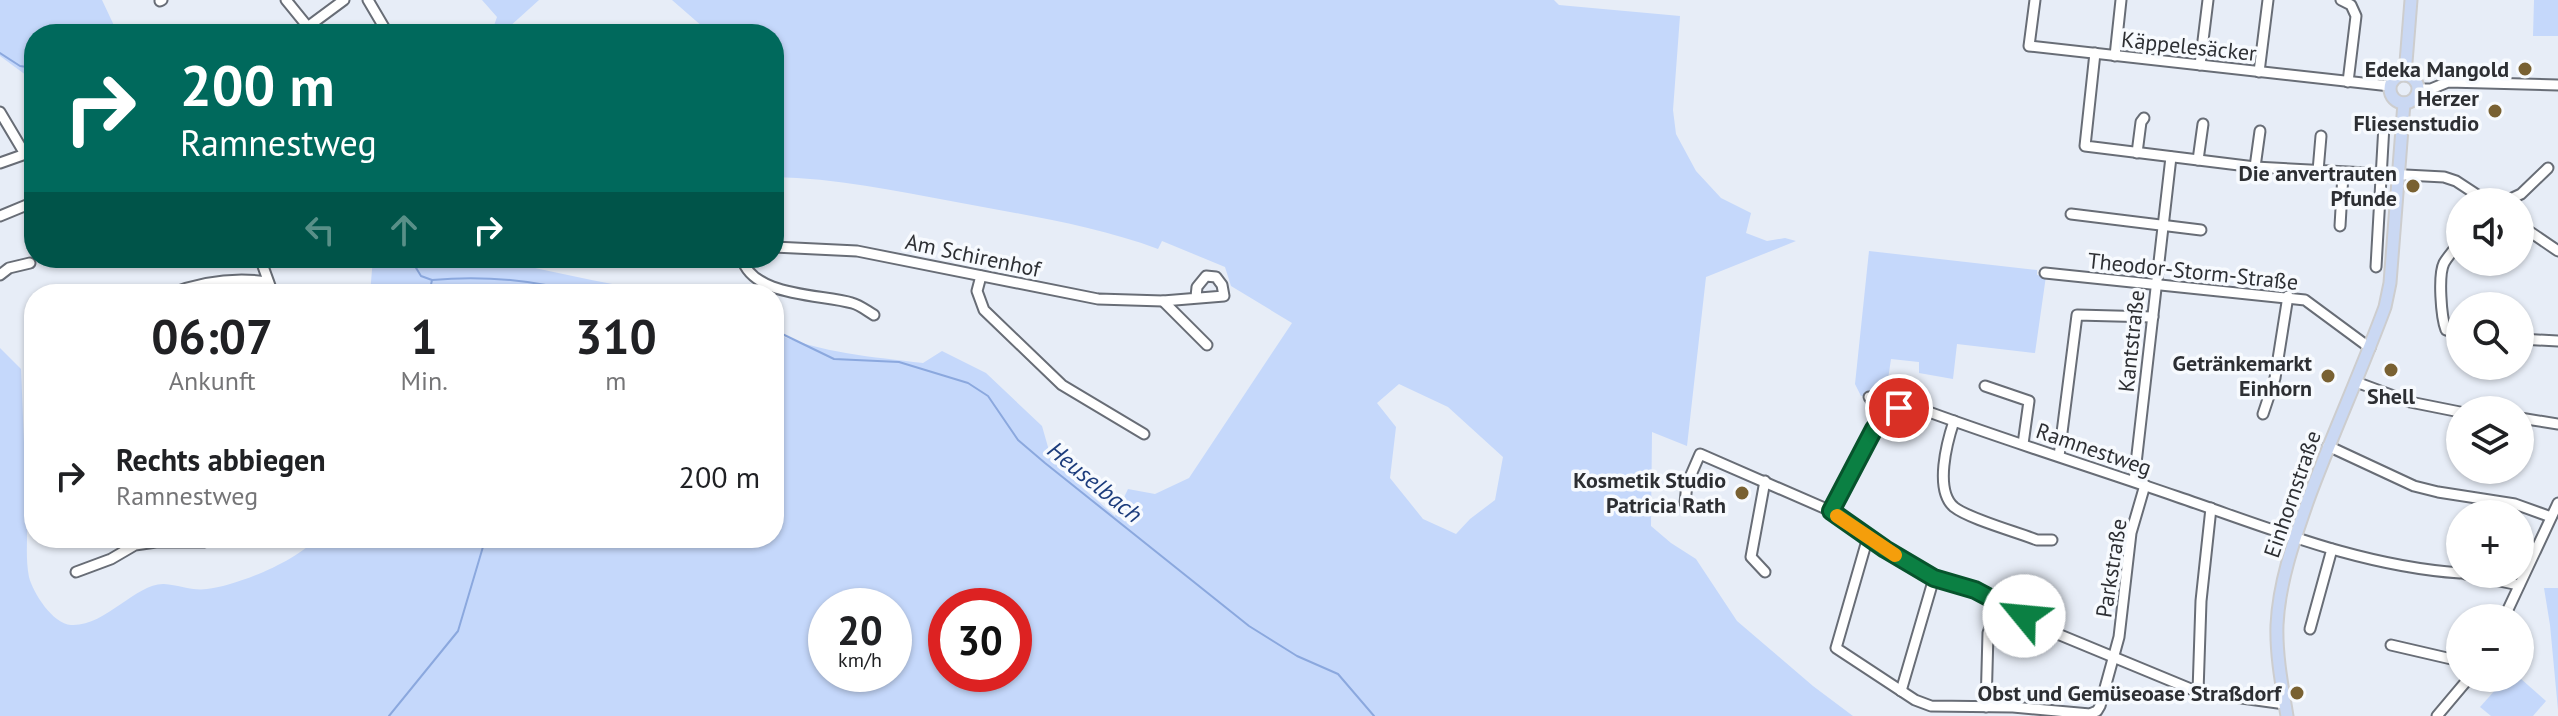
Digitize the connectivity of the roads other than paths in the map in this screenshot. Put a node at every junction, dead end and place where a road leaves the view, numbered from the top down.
1 (286, 0) edge
2 (344, 0) edge
3 (368, 0) edge
4 (2035, 0) edge
5 (2121, 0) edge
6 (2208, 0) edge
7 (2268, 0) edge
8 (2341, 0) edge
9 (2411, 0) edge
10 (306, 24) edge
11 (312, 24) edge
12 (382, 24) edge
13 (2095, 53) junction
14 (2115, 56) junction
15 (2200, 65) junction
16 (2259, 72) junction
17 (2405, 75) junction
18 (2348, 82) junction
19 (2558, 85) edge
20 (2390, 86) junction
21 (2418, 89) junction
22 (2404, 103) junction
23 (0, 112) edge
24 (2144, 118) dead end
25 (2203, 124) dead end
26 (2384, 125) dead end
27 (2260, 131) dead end
28 (2321, 136) dead end
29 (24, 145) edge
30 (2137, 153) junction
31 (24, 154) edge
32 (2171, 157) junction
33 (2198, 160) junction
34 (0, 163) edge
35 (2255, 167) junction
36 (2548, 168) dead end
37 (2318, 171) junction
38 (2343, 174) junction
39 (2381, 175) junction
40 (2398, 176) junction
41 (2466, 188) edge
42 (2527, 188) edge
43 (24, 206) edge
44 (2071, 214) dead end
45 (0, 216) edge
46 (2163, 225) junction
47 (2340, 226) dead end
48 (2201, 230) dead end
49 (2534, 235) edge
50 (784, 247) edge
51 (2558, 251) edge
52 (2446, 261) edge
53 (24, 264) edge
54 (2376, 267) dead end
55 (263, 268) edge
56 (747, 268) edge
57 (2045, 273) dead end
58 (0, 275) edge
59 (981, 276) junction
60 (268, 282) joint
61 (206, 284) edge
62 (764, 284) edge
63 (2155, 286) junction
64 (784, 290) edge
65 (2288, 296) junction
66 (1196, 297) dead end
67 (1163, 301) junction
68 (874, 315) dead end
69 (2153, 317) junction
70 (2446, 330) edge
71 (2534, 340) edge
72 (2558, 341) edge
73 (1207, 345) dead end
74 (2370, 348) junction
75 (2356, 382) junction
76 (1985, 386) dead end
77 (1869, 397) dead end
78 (2446, 409) edge
79 (2263, 414) dead end
80 (1883, 417) junction
81 (2534, 420) edge
82 (1954, 421) junction
83 (2558, 424) edge
84 (1144, 434) dead end
85 (2023, 444) junction
86 (2328, 446) junction
87 (2059, 456) junction
88 (1765, 481) junction
89 (2134, 481) junction
90 (2145, 485) junction
91 (1685, 503) dead end
92 (2558, 503) edge
93 (2211, 508) junction
94 (1831, 511) junction
95 (2551, 517) junction
96 (1868, 537) junction
97 (2294, 539) junction
98 (2052, 540) dead end
99 (128, 548) edge
100 (2332, 549) junction
101 (2534, 553) edge
102 (76, 572) dead end
103 (1765, 572) dead end
104 (2446, 572) edge
105 (1934, 578) junction
106 (1999, 602) junction
107 (2310, 629) dead end
108 (2391, 645) dead end
109 (2113, 656) junction
110 (2446, 658) edge
111 (1901, 691) junction
112 (2198, 692) junction
113 (2457, 692) edge
114 (1986, 707) junction
115 (2286, 710) edge
116 (2437, 716) edge

1 - 10 street
2 - 11 street
3 - 12 street
4 - 13 street, Käppelesäcker
5 - 14 street
6 - 15 street
7 - 16 street
8 - 18 street
9 - 17 main road
13 - 14 street, Käppelesäcker
13 - 30 street
14 - 15 street, Käppelesäcker
15 - 16 street, Käppelesäcker
16 - 18 street, Käppelesäcker
17 - 20 main road
17 - 21 main road
18 - 20 street, Käppelesäcker
19 - 21 street
20 - 22 main road
21 - 22 main road
22 - 40 main road, Einhornstraße
23 - 29 street
24 - 30 street
25 - 33 street
26 - 39 street
27 - 35 street
28 - 37 street
30 - 32 street
31 - 34 street
32 - 33 street
32 - 46 street, Kantstraße
33 - 35 street
35 - 37 street
36 - 42 street
37 - 38 street
38 - 39 street
38 - 47 street
39 - 40 street
39 - 54 street
40 - 41 street
40 - 74 main road, Einhornstraße
43 - 45 street
44 - 46 street
46 - 48 street
46 - 63 street, Kantstraße
49 - 51 street
50 - 59 street, Am Schirenhof
52 - 70 street
53 - 58 street
55 - 60 street
56 - 62 street
57 - 63 street, Theodor-Storm-Straße
59 - 67 street, Am Schirenhof
59 - 84 street
60 - 61 street
63 - 65 street, Theodor-Storm-Straße
63 - 69 street, Kantstraße
64 - 68 street
65 - 74 street, Theodor-Storm-Straße
65 - 79 street
66 - 67 street, Am Schirenhof
67 - 73 street
69 - 87 street
69 - 89 street, Kantstraße
71 - 72 street
74 - 75 main road, Einhornstraße
75 - 78 street
75 - 86 main road, Einhornstraße
76 - 85 street
77 - 80 street
80 - 82 street, Ramnestweg
80 - 94 street
81 - 83 street
82 - 85 street, Ramnestweg
82 - 98 street
85 - 87 street, Ramnestweg
86 - 95 street
86 - 97 main road, Einhornstraße
87 - 89 street, Ramnestweg
88 - 91 street
88 - 94 street
88 - 103 street
89 - 90 street, Ramnestweg
90 - 93 street, Ramnestweg
90 - 109 street, Parkstraße
92 - 95 street
93 - 97 street, Ramnestweg
93 - 112 street
94 - 96 street
95 - 101 street
96 - 105 street
96 - 111 street, Parkstraße
97 - 100 street, Ramnestweg
97 - 115 main road, Einhornstraße
99 - 102 street
100 - 104 street, Ramnestweg
100 - 107 street
105 - 106 street
105 - 111 street
106 - 109 street
106 - 114 street
108 - 110 street
109 - 112 street
109 - 114 street, Parkstraße
111 - 114 street, Parkstraße
112 - 115 street
113 - 116 street

